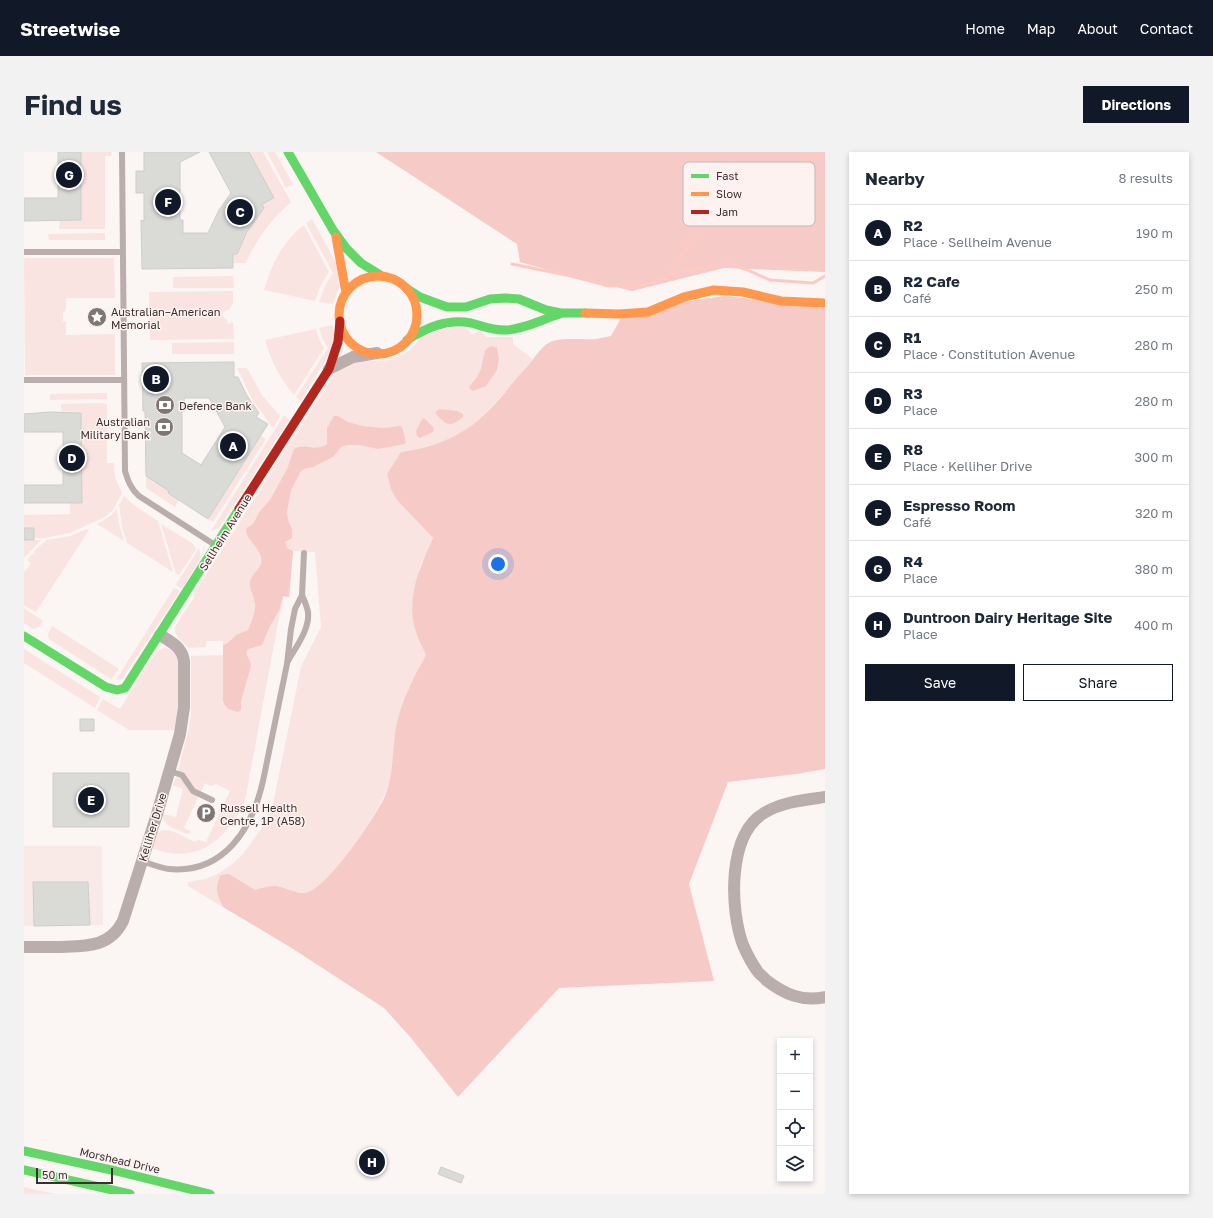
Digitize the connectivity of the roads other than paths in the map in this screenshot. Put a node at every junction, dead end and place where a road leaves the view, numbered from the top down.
1 (122, 152) edge
2 (288, 152) edge
3 (335, 235) junction
4 (24, 252) edge
5 (122, 252) junction
6 (382, 276) junction
7 (406, 288) junction
8 (346, 293) junction
9 (825, 303) edge
10 (561, 313) junction
11 (340, 321) junction
12 (407, 341) junction
13 (377, 353) junction
14 (329, 369) junction
15 (24, 380) edge
16 (124, 380) junction
17 (217, 546) junction
18 (304, 553) dead end
19 (302, 595) junction
20 (160, 635) junction
21 (24, 636) edge
22 (287, 664) junction
23 (169, 771) junction
24 (825, 798) edge
25 (212, 800) dead end
26 (142, 861) junction
27 (24, 947) edge
28 (825, 997) edge
29 (24, 1151) edge
30 (24, 1170) edge
31 (130, 1194) edge
32 (210, 1194) edge

1 - 5 lane
2 - 3 street
3 - 6 street
3 - 8 street
4 - 5 lane
5 - 16 lane
6 - 7 street
6 - 8 street
7 - 10 street
7 - 12 street
8 - 11 street
9 - 10 street
10 - 12 street
11 - 13 street
11 - 14 street, Sellheim Avenue
12 - 13 street
13 - 14 street
14 - 17 street, Sellheim Avenue
15 - 16 lane
16 - 17 lane
17 - 20 street, Sellheim Avenue
18 - 19 lane
19 - 22 lane
19 - 22 lane
20 - 21 street, Sellheim Avenue
20 - 23 street, Kelliher Drive
22 - 26 lane
23 - 25 lane
23 - 26 street, Kelliher Drive
24 - 28 street
26 - 27 street, Kelliher Drive
29 - 32 street, Morshead Drive
30 - 31 street

